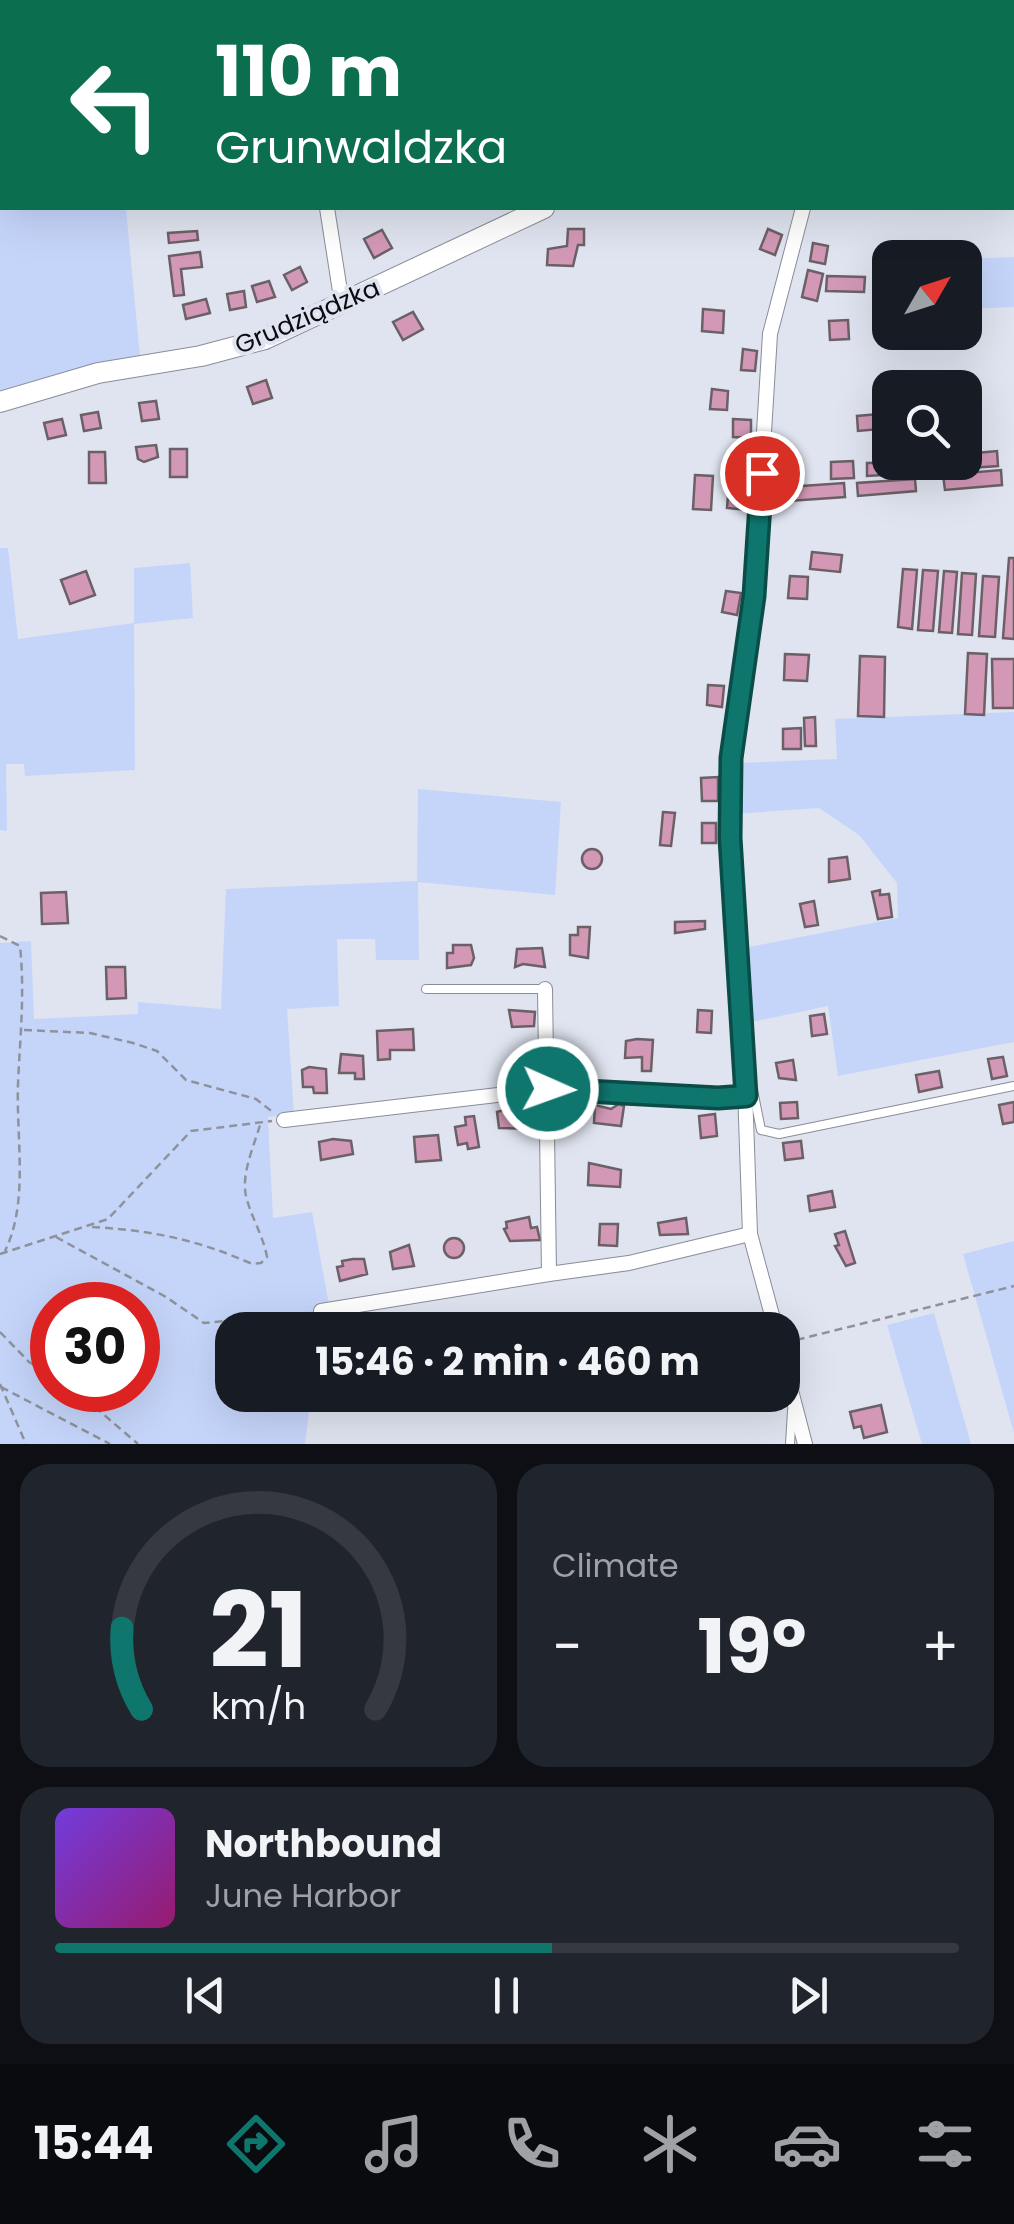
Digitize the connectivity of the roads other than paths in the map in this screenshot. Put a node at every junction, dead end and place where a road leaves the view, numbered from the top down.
1 (327, 210) edge
2 (540, 210) edge
3 (803, 210) edge
4 (342, 304) junction
5 (0, 402) edge
6 (426, 989) dead end
7 (545, 989) joint
8 (1014, 1086) edge
9 (548, 1089) junction
10 (746, 1093) junction
11 (284, 1120) road end
12 (750, 1234) junction
13 (549, 1274) junction
14 (321, 1311) road end
15 (771, 1312) edge
16 (791, 1412) edge
17 (796, 1412) edge
18 (790, 1444) edge
19 (805, 1444) edge

1 - 4 street
2 - 4 street, Grudziądzka
3 - 10 street
4 - 5 street, Grudziądzka
6 - 7 lane
7 - 9 street
8 - 10 lane
9 - 10 street
9 - 11 street
9 - 13 street
10 - 12 street
12 - 13 street
12 - 15 street
13 - 14 street
16 - 18 lane
17 - 19 street

